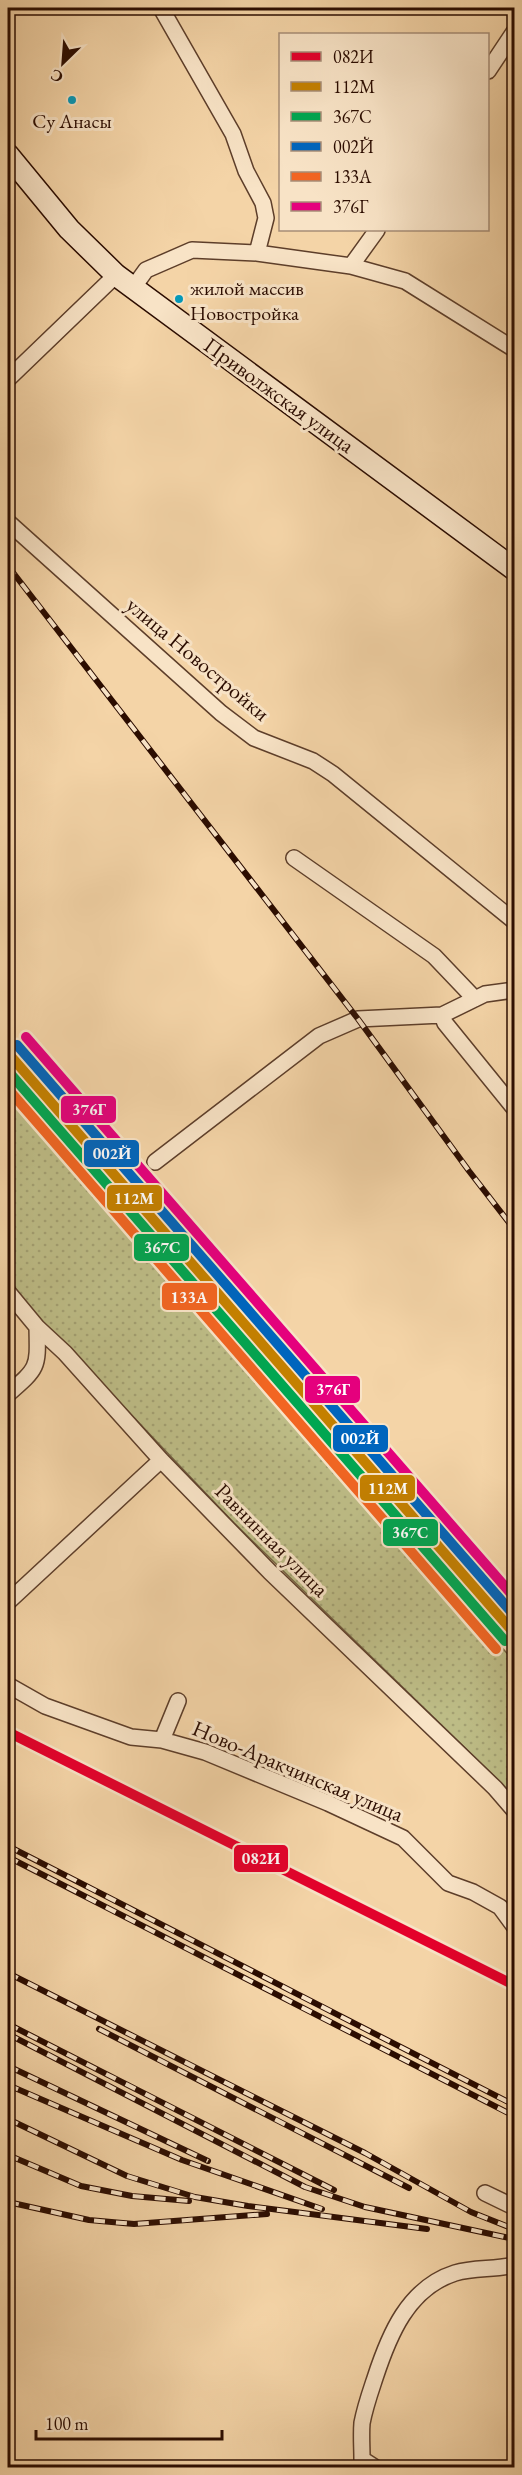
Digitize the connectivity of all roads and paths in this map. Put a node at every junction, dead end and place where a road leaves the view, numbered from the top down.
1 (161, 8) edge
2 (514, 32) edge
3 (489, 70) edge
4 (8, 155) edge
5 (376, 231) edge
6 (257, 253) junction
7 (351, 266) junction
8 (116, 275) junction
9 (133, 288) junction
10 (512, 341) edge
11 (8, 379) edge
12 (8, 522) edge
13 (514, 569) edge
14 (294, 858) dead end
15 (514, 921) edge
16 (514, 990) edge
17 (475, 999) junction
18 (442, 1015) junction
19 (514, 1108) edge
20 (155, 1162) dead end
21 (8, 1292) edge
22 (37, 1327) junction
23 (8, 1394) edge
24 (161, 1460) junction
25 (8, 1602) edge
26 (8, 1685) edge
27 (178, 1701) dead end
28 (162, 1740) junction
29 (514, 1810) edge
30 (514, 1926) edge
31 (485, 2193) dead end
32 (514, 2207) edge
33 (514, 2265) edge
34 (365, 2465) edge

1 - 6 street
2 - 3 street
4 - 8 main road, Приволжская улица
5 - 7 street
6 - 7 street
6 - 9 street
7 - 10 street
8 - 9 main road, Приволжская улица
8 - 11 street
9 - 13 main road, Приволжская улица
12 - 15 street, улица Новостройки
14 - 17 street
16 - 17 street
17 - 18 street
18 - 19 street
18 - 20 street
21 - 22 street, Равнинная улица
22 - 23 street
22 - 24 street, Равнинная улица
24 - 25 street
24 - 29 street, Равнинная улица
26 - 28 street, Ново-Аракчинская улица
27 - 28 street
28 - 30 street, Ново-Аракчинская улица
31 - 32 street
33 - 34 street

